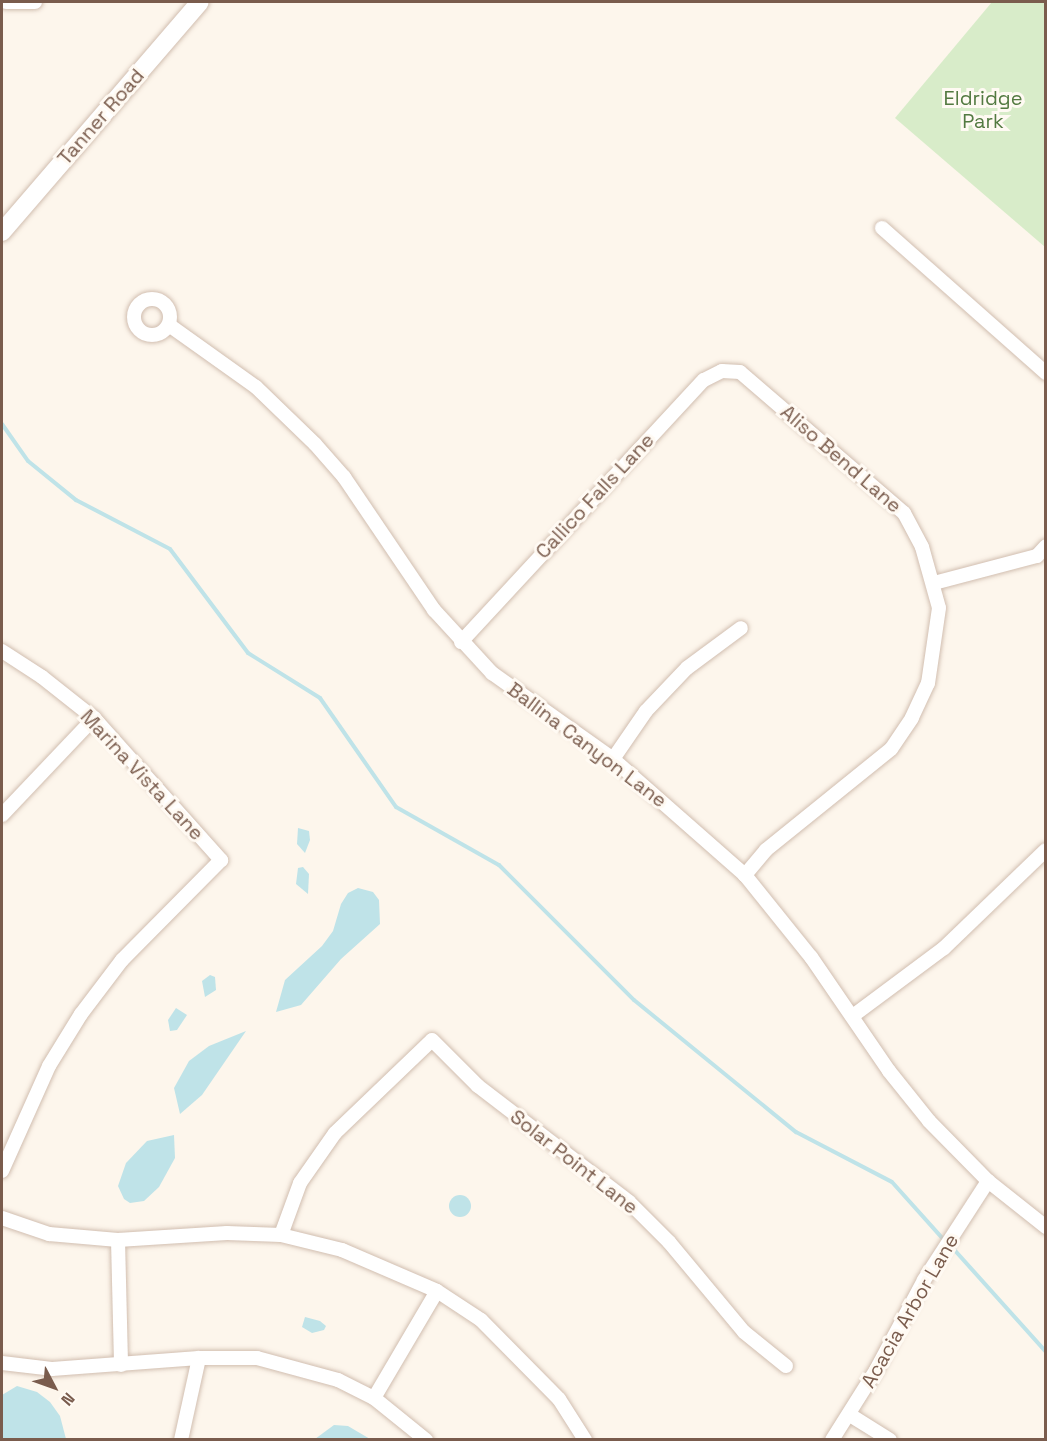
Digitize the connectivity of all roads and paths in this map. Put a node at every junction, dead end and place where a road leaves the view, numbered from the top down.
1 (6, 2) edge
2 (35, 2) edge
3 (200, 2) edge
4 (882, 228) dead end
5 (2, 232) edge
6 (169, 325) dead end
7 (740, 372) joint
8 (1046, 373) edge
9 (1046, 546) edge
10 (934, 583) junction
11 (741, 628) dead end
12 (461, 642) junction
13 (2, 651) edge
14 (94, 718) junction
15 (613, 759) junction
16 (2, 815) edge
17 (1046, 850) edge
18 (745, 875) junction
19 (854, 1015) junction
20 (2, 1171) edge
21 (988, 1181) junction
22 (2, 1218) edge
23 (1046, 1227) edge
24 (281, 1235) junction
25 (118, 1240) junction
26 (436, 1291) junction
27 (199, 1358) junction
28 (2, 1363) edge
29 (121, 1365) junction
30 (786, 1366) dead end
31 (374, 1398) junction
32 (850, 1415) junction
33 (181, 1440) edge
34 (426, 1440) edge
35 (585, 1440) edge
36 (832, 1440) edge
37 (890, 1440) edge

1 - 2 street
3 - 5 main road, Tanner Road
4 - 8 street
6 - 12 street, Ballina Canyon Lane
7 - 10 street, Aliso Bend Lane
7 - 12 street, Callico Falls Lane
9 - 10 street
10 - 18 street, Aliso Bend Lane
11 - 15 street
12 - 15 street, Ballina Canyon Lane
13 - 14 street, Marina Vista Lane
14 - 16 street
14 - 20 street, Marina Vista Lane
15 - 18 street, Ballina Canyon Lane
17 - 19 street
18 - 19 street, Ballina Canyon Lane
19 - 21 street, Ballina Canyon Lane
21 - 23 street, Ballina Canyon Lane
21 - 32 street, Acacia Arbor Lane
22 - 25 street
24 - 25 street
24 - 26 street
24 - 30 street, Solar Point Lane
25 - 29 street
26 - 31 street
26 - 35 street
27 - 29 street
27 - 31 street
27 - 33 street
28 - 29 street
31 - 34 street
32 - 36 street, Acacia Arbor Lane
32 - 37 street

